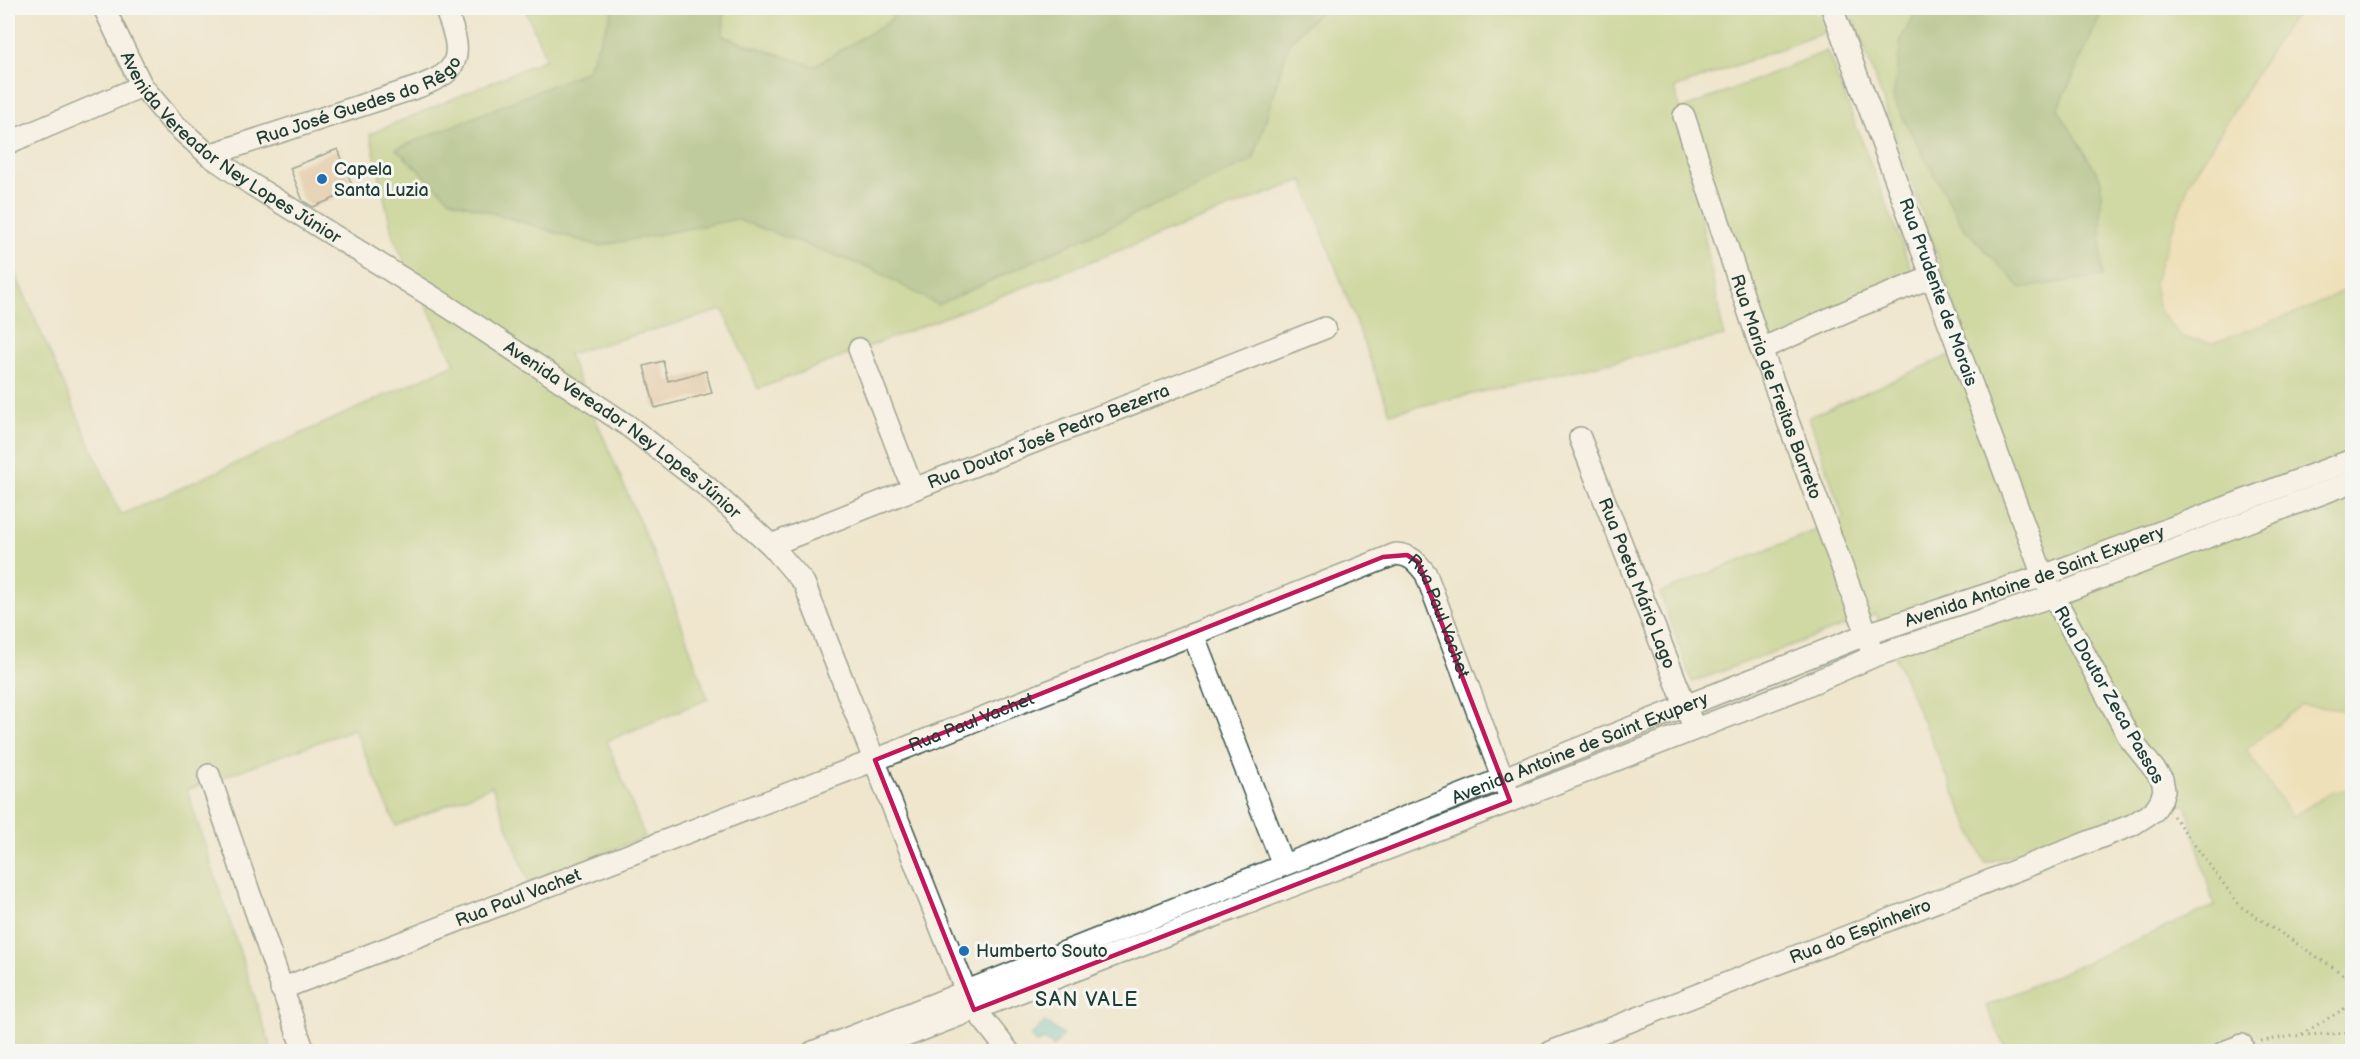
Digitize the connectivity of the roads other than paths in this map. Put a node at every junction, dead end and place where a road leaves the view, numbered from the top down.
1 (104, 8) edge
2 (445, 8) edge
3 (1832, 8) edge
4 (142, 86) junction
5 (1684, 116) dead end
6 (8, 143) edge
7 (208, 154) junction
8 (1932, 277) junction
9 (1325, 328) dead end
10 (859, 349) dead end
11 (1761, 349) junction
12 (1580, 438) dead end
13 (2352, 460) edge
14 (2352, 482) edge
15 (913, 489) junction
16 (771, 545) junction
17 (2043, 576) junction
18 (2053, 597) junction
19 (1193, 634) junction
20 (1867, 634) junction
21 (1872, 657) junction
22 (1686, 707) junction
23 (1694, 729) junction
24 (875, 760) junction
25 (209, 775) dead end
26 (1503, 780) junction
27 (2161, 800) joint
28 (1510, 801) junction
29 (1283, 865) junction
30 (281, 989) junction
31 (970, 1001) junction
32 (1579, 1047) edge
33 (304, 1052) edge
34 (813, 1052) edge
35 (865, 1052) edge
36 (1009, 1052) edge
37 (1551, 1052) edge

1 - 4 street, Avenida Vereador Ney Lopes Júnior
2 - 7 street, Rua José Guedes do Rêgo
3 - 8 street, Rua Prudente de Morais
4 - 6 street
4 - 7 street, Avenida Vereador Ney Lopes Júnior
5 - 11 street, Rua Maria de Freitas Barreto
7 - 16 street, Avenida Vereador Ney Lopes Júnior
8 - 11 street
8 - 17 street, Rua Prudente de Morais
9 - 15 street, Rua Doutor José Pedro Bezerra
10 - 15 street
11 - 20 street, Rua Maria de Freitas Barreto
12 - 22 street, Rua Poeta Mário Lago
13 - 17 street, Avenida Antoine de Saint Exupery
14 - 18 street, Avenida Antoine de Saint Exupery
15 - 16 street, Rua Doutor José Pedro Bezerra
16 - 24 street, Avenida Vereador Ney Lopes Júnior
17 - 18 street, Rua Doutor Zeca Passos
17 - 20 street, Avenida Antoine de Saint Exupery
18 - 21 street, Avenida Antoine de Saint Exupery
18 - 27 street, Rua Doutor Zeca Passos
19 - 24 street, Rua Paul Vachet
19 - 26 street, Rua Paul Vachet
19 - 29 street
20 - 21 street, Rua Maria de Freitas Barreto
20 - 22 street, Avenida Antoine de Saint Exupery
21 - 23 street, Avenida Antoine de Saint Exupery
22 - 23 street, Rua Poeta Mário Lago
22 - 26 street, Avenida Antoine de Saint Exupery
23 - 28 street, Avenida Antoine de Saint Exupery
24 - 30 street, Rua Paul Vachet
24 - 31 street, Avenida Vereador Ney Lopes Júnior
25 - 30 street
26 - 28 street, Rua Paul Vachet
26 - 29 street, Avenida Antoine de Saint Exupery
27 - 32 street, Rua do Espinheiro
28 - 31 street, Avenida Antoine de Saint Exupery
29 - 31 street, Avenida Antoine de Saint Exupery
30 - 33 street
31 - 34 street, Avenida Antoine de Saint Exupery
31 - 35 street, Avenida Antoine de Saint Exupery
31 - 36 street, Avenida Vereador Ney Lopes Júnior
32 - 37 street, Rua do Espinheiro

